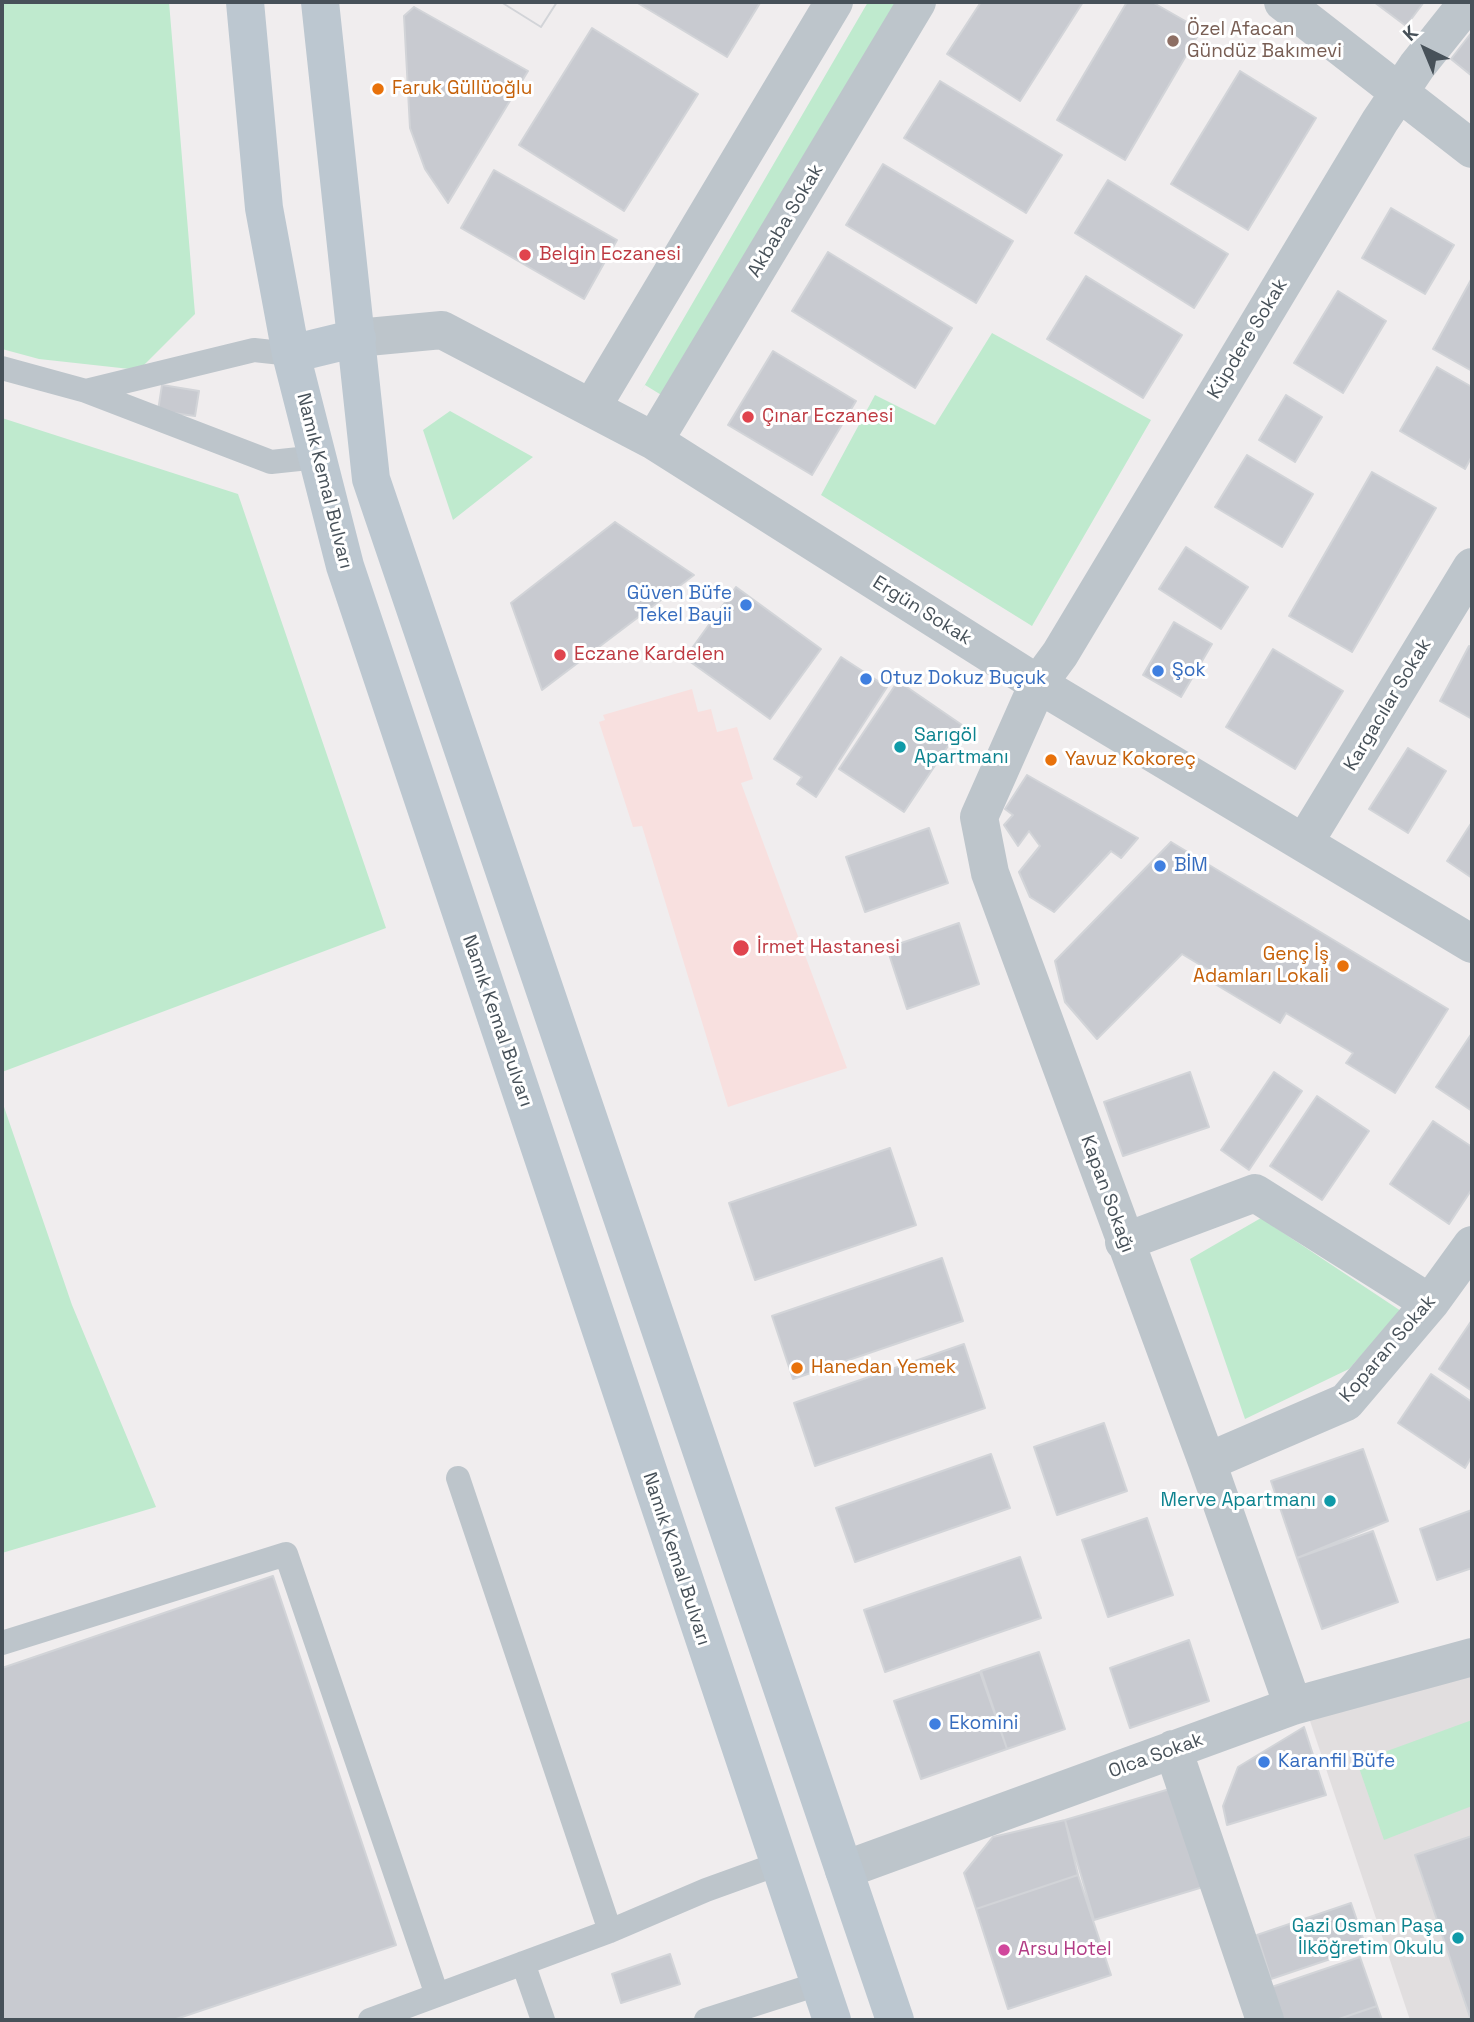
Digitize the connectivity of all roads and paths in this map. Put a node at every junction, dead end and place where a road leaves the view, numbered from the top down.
1 (245, 2) edge
2 (320, 2) edge
3 (834, 2) edge
4 (917, 2) edge
5 (1283, 2) edge
6 (1468, 2) edge
7 (1400, 91) junction
8 (1472, 149) edge
9 (357, 338) junction
10 (291, 354) junction
11 (2, 368) edge
12 (86, 391) junction
13 (592, 407) junction
14 (654, 441) junction
15 (318, 457) junction
16 (1472, 567) edge
17 (1038, 684) junction
18 (1304, 843) junction
19 (1472, 944) edge
20 (1124, 1242) junction
21 (1472, 1245) edge
22 (1430, 1303) junction
23 (1208, 1462) junction
24 (458, 1478) dead end
25 (2, 1643) edge
26 (1472, 1657) edge
27 (1293, 1706) junction
28 (1173, 1749) junction
29 (778, 1864) junction
30 (844, 1870) junction
31 (610, 1931) junction
32 (523, 1963) junction
33 (821, 1983) junction
34 (438, 1995) junction
35 (370, 2020) edge
36 (543, 2020) edge
37 (706, 2020) edge
38 (832, 2020) edge
39 (895, 2020) edge
40 (1265, 2020) edge

1 - 10 main road, Namık Kemal Bulvarı
2 - 9 main road
3 - 13 street
4 - 14 street, Akbaba Sokak
5 - 7 street
6 - 7 street, Küpdere Sokak
7 - 8 street
7 - 17 street, Küpdere Sokak
9 - 10 main road
9 - 13 street, Ergün Sokak
9 - 30 main road
10 - 12 lane
10 - 15 main road, Namık Kemal Bulvarı
11 - 12 lane
12 - 15 lane
13 - 14 street, Ergün Sokak
14 - 17 street, Ergün Sokak
15 - 29 main road, Namık Kemal Bulvarı
16 - 18 street, Kargacılar Sokak
17 - 18 street, Ergün Sokak
17 - 20 street, Kapan Sokağı
18 - 19 street, Ergün Sokak
20 - 22 street
20 - 23 street, Kapan Sokağı
21 - 22 street, Koparan Sokak
22 - 23 street, Koparan Sokak
23 - 27 street, Kapan Sokağı
24 - 31 lane
25 - 34 lane
26 - 27 street, Olca Sokak
27 - 28 street, Olca Sokak
28 - 30 street, Olca Sokak
28 - 40 street
29 - 31 lane
29 - 33 main road, Namık Kemal Bulvarı
30 - 39 main road
31 - 32 lane
32 - 34 lane
32 - 36 lane
33 - 37 lane
33 - 38 main road, Namık Kemal Bulvarı
34 - 35 lane

